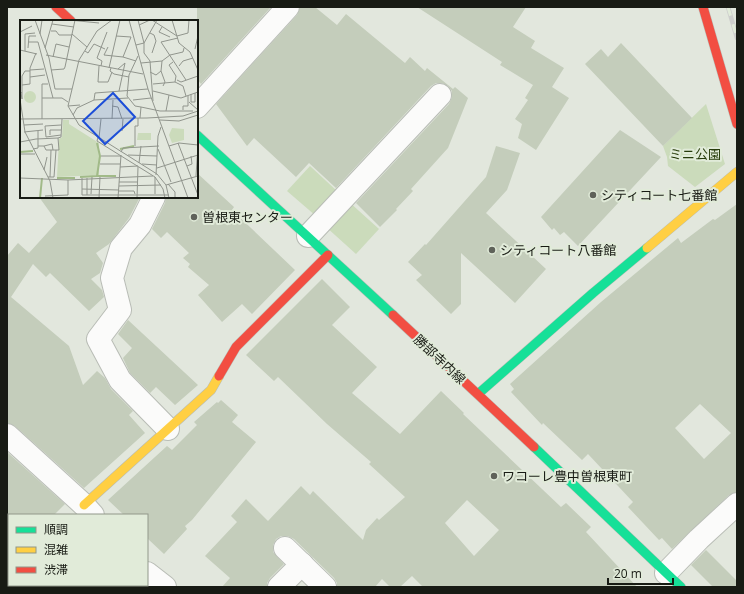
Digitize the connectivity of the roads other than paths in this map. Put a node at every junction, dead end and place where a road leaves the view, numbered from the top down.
1 (56, 7) edge
2 (288, 7) edge
3 (703, 7) edge
4 (70, 20) edge
5 (440, 95) dead end
6 (198, 106) edge
7 (737, 124) edge
8 (199, 140) edge
9 (737, 172) edge
10 (154, 198) edge
11 (308, 236) junction
12 (328, 255) junction
13 (478, 394) junction
14 (168, 429) junction
15 (7, 435) edge
16 (737, 504) edge
17 (89, 510) edge
18 (286, 548) dead end
19 (302, 564) junction
20 (148, 574) edge
21 (673, 580) edge
22 (165, 587) edge
23 (279, 587) edge
24 (325, 587) edge

1 - 4 street
2 - 6 street
3 - 7 street
5 - 11 street
8 - 11 street, 勝部寺内線
9 - 13 street
10 - 14 street
11 - 12 street, 勝部寺内線
12 - 13 street, 勝部寺内線
12 - 14 street
13 - 21 street, 勝部寺内線
14 - 17 street
15 - 17 street
16 - 21 street
18 - 19 street
19 - 23 street
19 - 24 street
20 - 22 street

